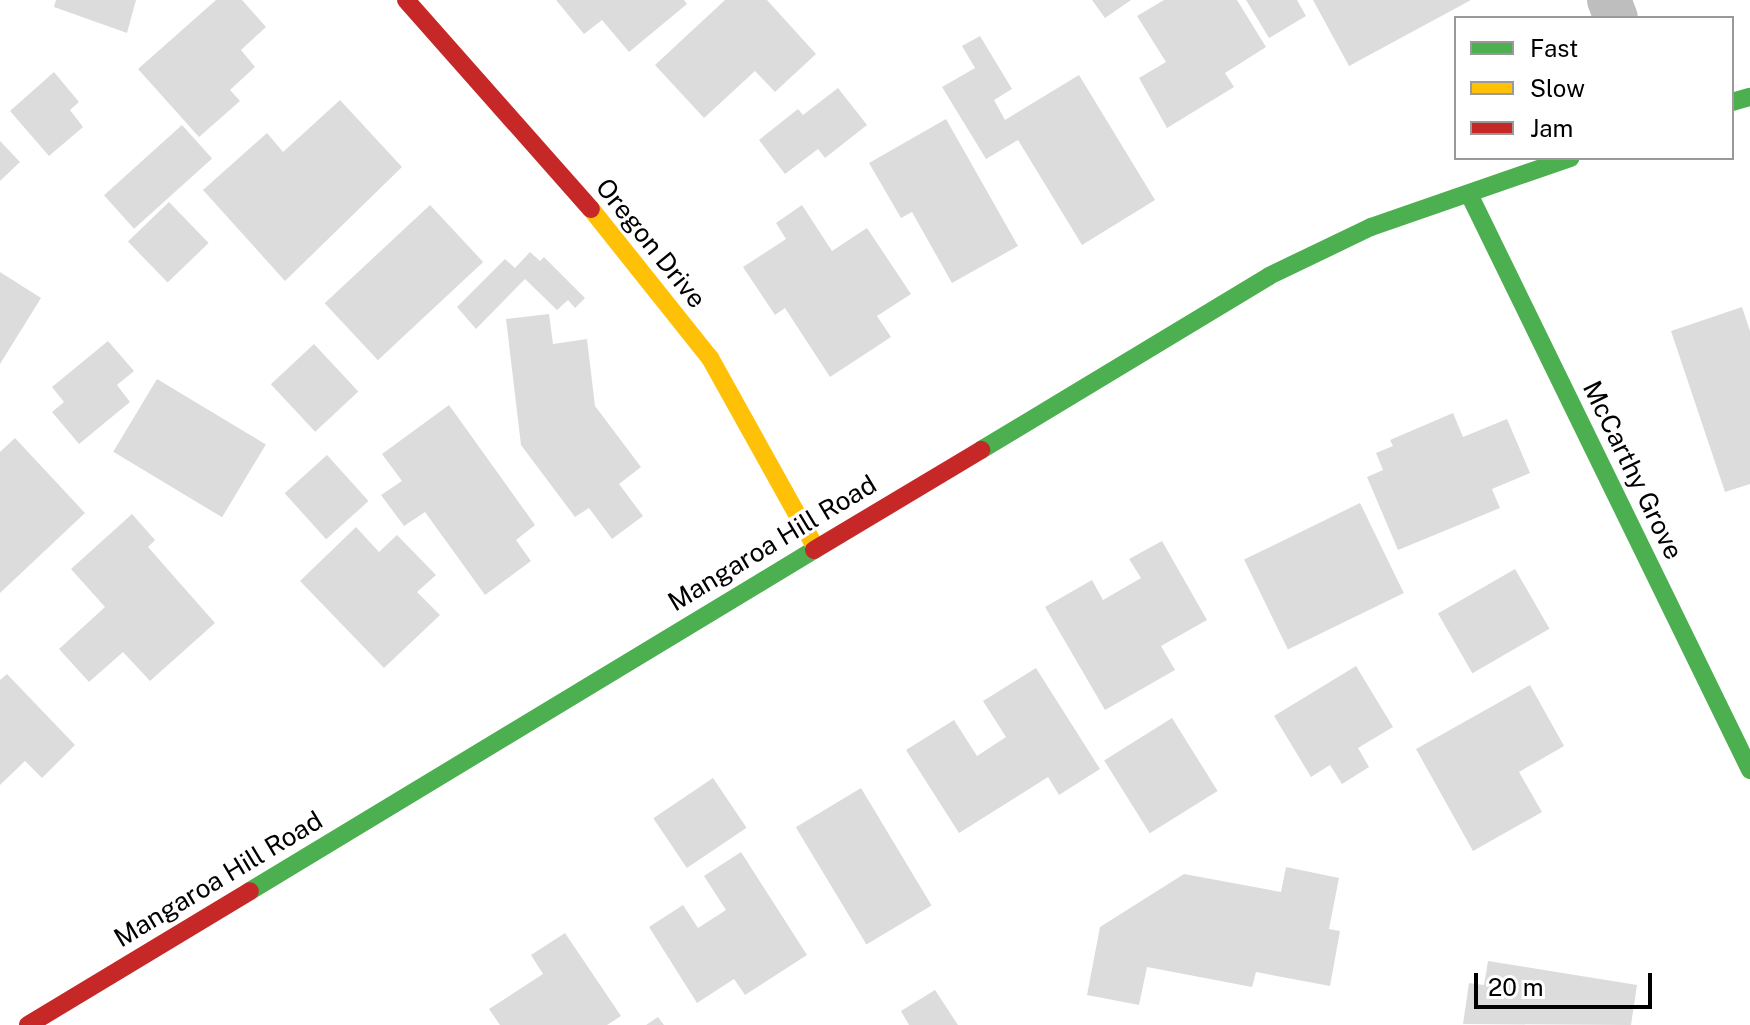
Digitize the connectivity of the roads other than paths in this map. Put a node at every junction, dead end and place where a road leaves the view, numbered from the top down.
1 (406, 0) edge
2 (1564, 160) edge
3 (1469, 194) junction
4 (815, 547) junction
5 (1750, 770) edge
6 (28, 1025) edge

1 - 4 street, Oregon Drive
2 - 3 street, Mangaroa Hill Road
3 - 4 street, Mangaroa Hill Road
3 - 5 street, McCarthy Grove
4 - 6 street, Mangaroa Hill Road

